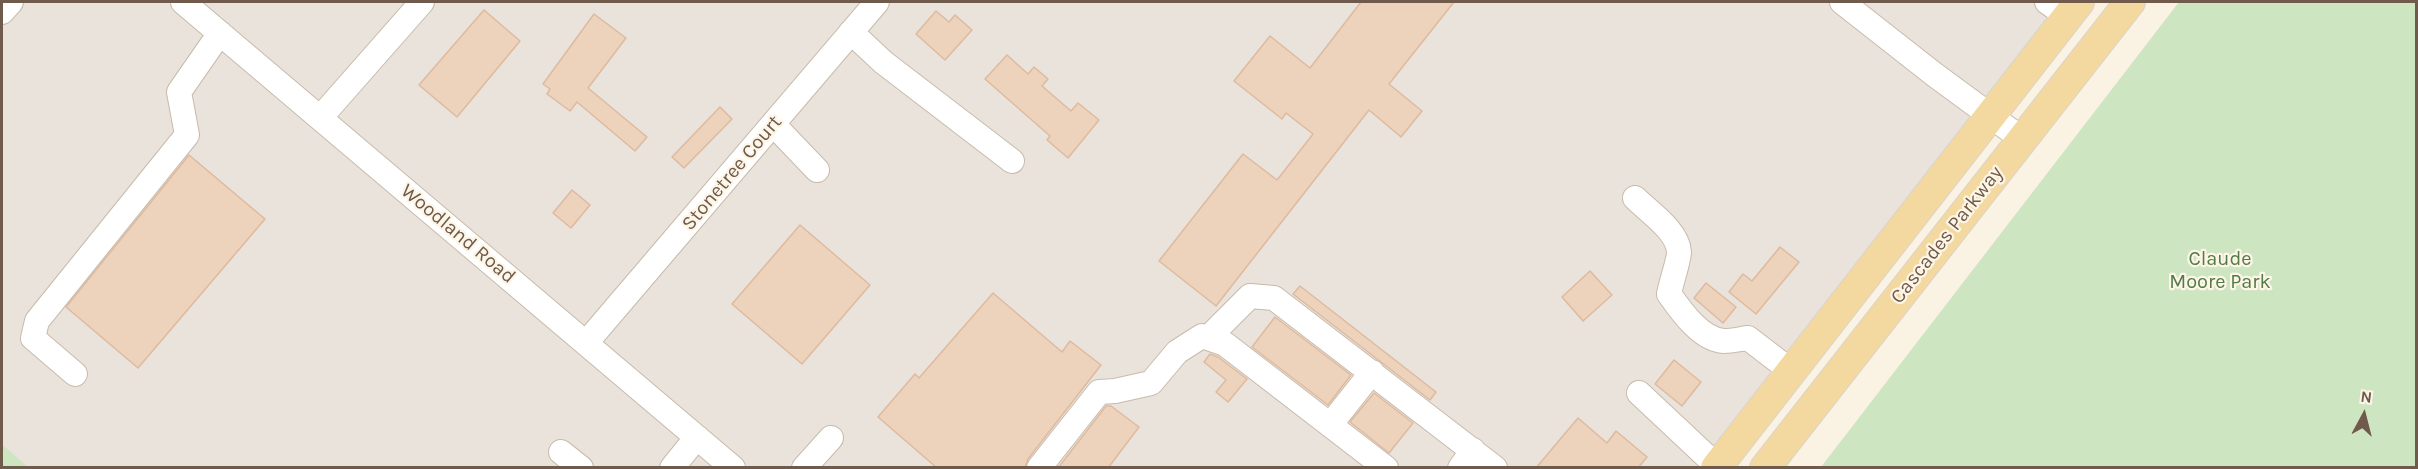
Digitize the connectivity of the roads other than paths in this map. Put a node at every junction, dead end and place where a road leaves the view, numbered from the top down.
1 (10, 2) edge
2 (183, 2) edge
3 (422, 2) edge
4 (877, 2) edge
5 (1842, 2) edge
6 (2130, 2) edge
7 (2065, 6) edge
8 (2, 12) edge
9 (851, 32) junction
10 (220, 33) junction
11 (1990, 116) junction
12 (320, 118) junction
13 (773, 124) junction
14 (2022, 139) junction
15 (1012, 160) dead end
16 (817, 170) dead end
17 (1635, 198) dead end
18 (1209, 337) junction
19 (586, 343) junction
20 (1791, 371) junction
21 (1372, 372) junction
22 (75, 374) dead end
23 (1639, 393) dead end
24 (1330, 425) junction
25 (697, 437) junction
26 (831, 438) dead end
27 (561, 452) dead end
28 (1466, 459) edge
29 (1718, 467) edge
30 (581, 468) edge
31 (672, 468) edge
32 (733, 468) edge
33 (804, 468) edge
34 (1039, 468) edge
35 (1386, 468) edge
36 (1495, 468) edge
37 (1765, 468) edge

1 - 8 street
2 - 10 street, Woodland Road
3 - 12 street
4 - 9 street, Stonetree Court
5 - 11 street
6 - 14 main road, Cascades Parkway
7 - 11 main road, Cascades Parkway
9 - 13 street, Stonetree Court
9 - 15 street
10 - 12 street, Woodland Road
10 - 22 street
11 - 14 street
11 - 20 main road, Cascades Parkway
12 - 19 street, Woodland Road
13 - 16 street
13 - 19 street, Stonetree Court
14 - 37 main road, Cascades Parkway
17 - 20 street
18 - 21 street
18 - 24 street
18 - 34 street
19 - 25 street, Woodland Road
20 - 29 main road, Cascades Parkway
21 - 24 street
21 - 28 street
23 - 29 street
24 - 35 street
25 - 31 street
25 - 32 street, Woodland Road
26 - 33 street
27 - 30 street
28 - 36 street

